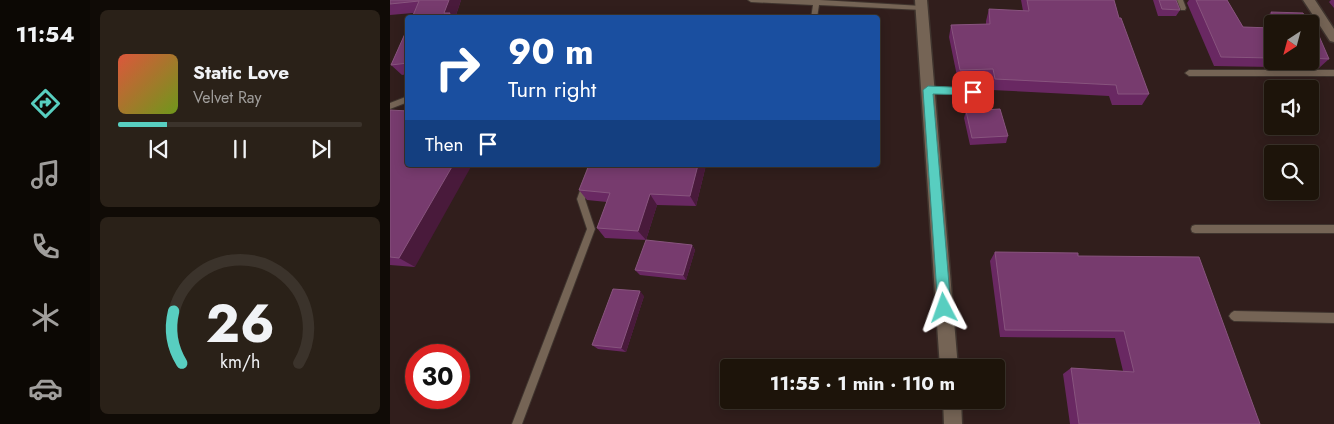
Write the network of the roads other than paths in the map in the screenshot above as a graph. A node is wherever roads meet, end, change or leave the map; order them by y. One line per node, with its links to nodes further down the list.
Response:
1 (751, 0): 4 (lane)
2 (1180, 0): 6 (lane)
3 (1310, 0): 8 (street)
4 (817, 1): 5 (lane); 7 (lane)
5 (921, 4): 11 (street)
6 (1183, 8)
7 (815, 15)
8 (1334, 38)
9 (1189, 73): 10 (lane)
10 (1334, 73)
11 (928, 90): 12 (lane); 20 (street)
12 (988, 92)
13 (405, 100): 14 (lane)
14 (390, 106)
15 (592, 167): 22 (lane)
16 (1195, 229): 17 (lane)
17 (1334, 229)
18 (1234, 316): 19 (lane)
19 (1334, 318)
20 (948, 359)
21 (953, 409): 23 (street)
22 (517, 424)
23 (954, 424)

